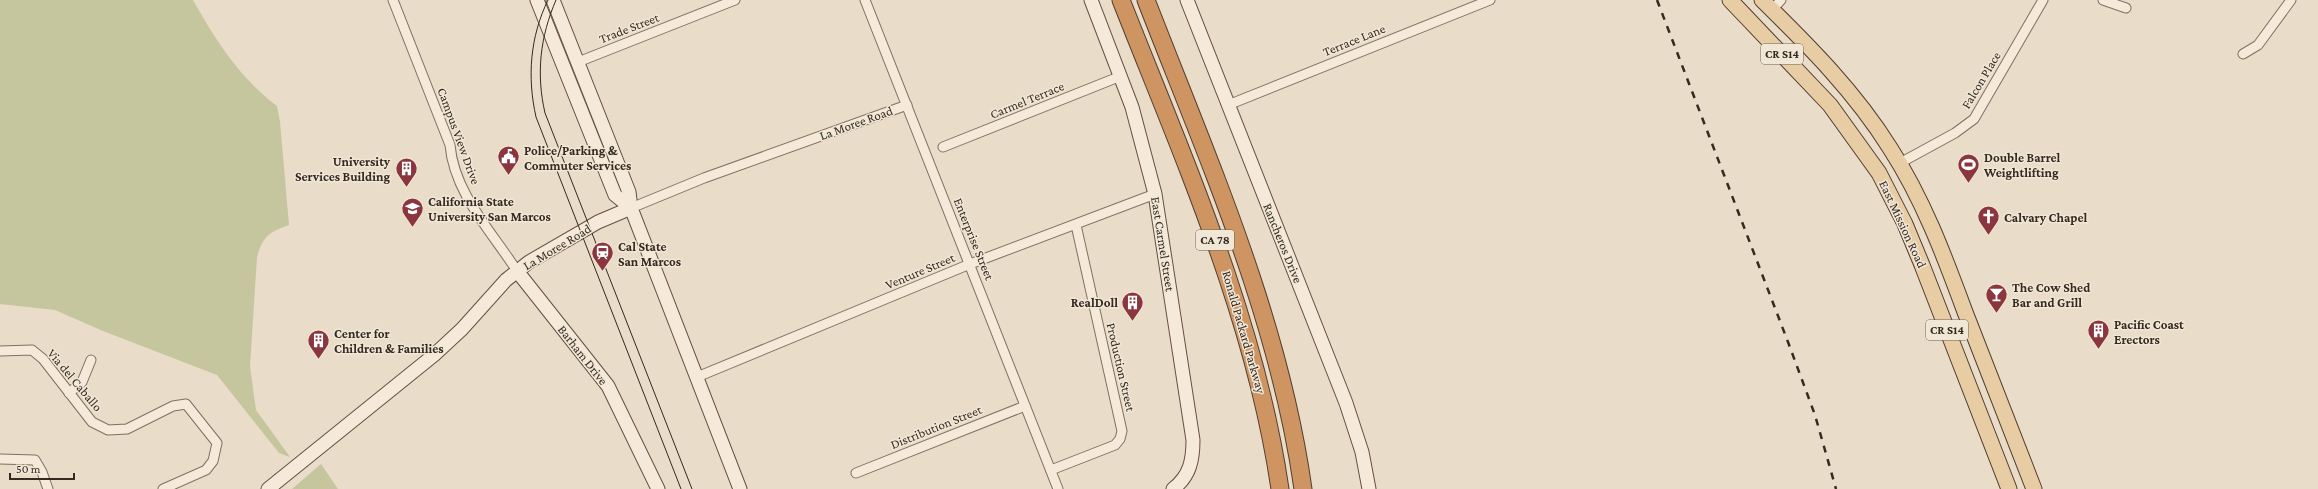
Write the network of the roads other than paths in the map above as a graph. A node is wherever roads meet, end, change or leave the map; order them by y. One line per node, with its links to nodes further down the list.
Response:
1 (393, 0): 33 (street, Campus View Drive)
2 (536, 0): 30 (main road)
3 (553, 0): 19 (main road)
4 (735, 0): 19 (street, Trade Street)
5 (865, 0): 21 (street, Enterprise Street)
6 (1091, 0): 20 (main road, East Carmel Street)
7 (1121, 0): 49 (highway, Ronald Packard Parkway / CA 78)
8 (1146, 0): 50 (highway, Ronald Packard Parkway / CA 78)
9 (1187, 0): 22 (main road, Rancheros Drive)
10 (1490, 0): 22 (street, Terrace Lane)
11 (1730, 0): 25 (main road, East Mission Road / CR S14)
12 (1742, 0): 16 (main road)
13 (2043, 0): 24 (street, Falcon Place)
14 (2103, 0): 17 (street)
15 (2291, 0): 18 (street)
16 (1772, 3): 24 (main road, East Mission Road / CR S14)
17 (2126, 8)
18 (2242, 54)
19 (578, 62): 30 (main road)
20 (1121, 76): 23 (street, Carmel Terrace); 27 (main road, East Carmel Street)
21 (907, 104): 30 (street, La Moree Road); 32 (street, Enterprise Street)
22 (1228, 105): 51 (main road, Rancheros Drive)
23 (943, 147)
24 (1900, 163): 26 (main road, East Mission Road / CR S14)
25 (1879, 173): 26 (main road); 28 (main road, East Mission Road / CR S14)
26 (1913, 187): 29 (main road, East Mission Road / CR S14)
27 (1155, 194): 31 (street, Venture Street); 48 (main road, East Carmel Street)
28 (1892, 197): 29 (main road); 52 (main road, East Mission Road / CR S14)
29 (1922, 205): 53 (main road, East Mission Road / CR S14)
30 (631, 208): 33 (main road, La Moree Road); 36 (main road)
31 (1076, 225): 32 (street, Venture Street); 40 (street, Production Street)
32 (970, 264): 36 (street, Venture Street); 38 (street, Enterprise Street)
33 (517, 271): 44 (main road, La Moree Road); 45 (main road, Barham Drive)
34 (0, 351): 37 (street, Via del Caballo)
35 (91, 360): 37 (street)
36 (697, 377): 46 (main road)
37 (69, 393): 43 (street, Via del Caballo)
38 (1025, 406): 40 (street, Enterprise Street); 41 (street, Distribution Street)
39 (0, 459): 42 (street)
40 (1051, 470): 47 (street, Enterprise Street)
41 (856, 473)
42 (48, 489)
43 (163, 489)
44 (268, 489)
45 (658, 489)
46 (740, 489)
47 (1058, 489)
48 (1173, 489)
49 (1280, 489)
50 (1303, 489)
51 (1370, 489)
52 (2009, 489)
53 (2034, 489)

